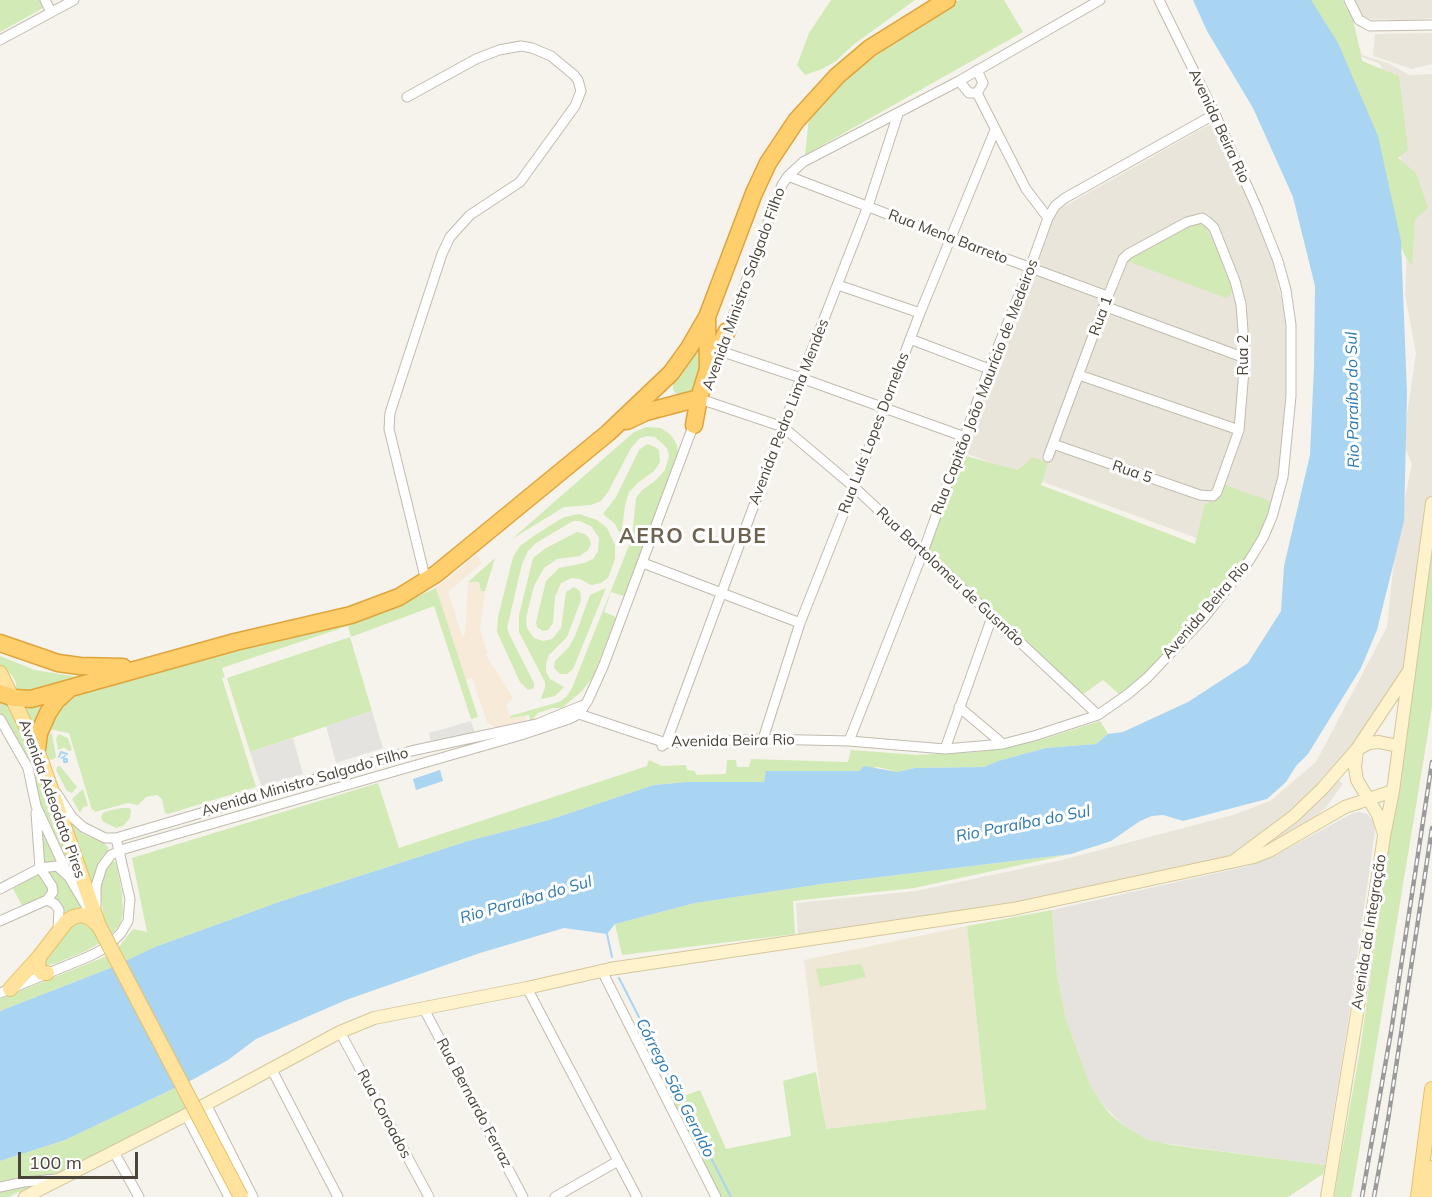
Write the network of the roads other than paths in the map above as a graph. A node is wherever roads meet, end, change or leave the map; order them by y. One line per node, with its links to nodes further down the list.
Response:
1 (45, 0): 7 (street)
2 (74, 0): 7 (street)
3 (947, 0): 27 (highway)
4 (1100, 0): 10 (street, Avenida Ministro Salgado Filho)
5 (1159, 0): 15 (street, Avenida Beira Rio)
6 (1349, 0): 8 (street)
7 (51, 12): 9 (street)
8 (1432, 25)
9 (0, 40)
10 (977, 70): 11 (street, Avenida Ministro Salgado Filho); 12 (street)
11 (959, 81): 12 (street); 14 (street, Avenida Ministro Salgado Filho)
12 (977, 93): 16 (street)
13 (407, 97): 51 (street)
14 (898, 114): 17 (street, Avenida Ministro Salgado Filho); 18 (street, Avenida Pedro Lima Mendes)
15 (1215, 114): 19 (street, Rua Capitão João Maurício de Medeiros); 64 (street, Avenida Beira Rio)
16 (995, 130): 19 (street); 21 (street, Rua Luís Lopes Dornelas)
17 (788, 176): 18 (street, Rua Mena Barreto); 28 (street, Avenida Ministro Salgado Filho)
18 (868, 206): 21 (street, Rua Mena Barreto); 23 (street, Avenida Pedro Lima Mendes)
19 (1048, 218): 22 (street, Rua Capitão João Maurício de Medeiros)
20 (1203, 218): 24 (street, Rua 1); 31 (street, Rua 2)
21 (950, 238): 22 (street, Rua Mena Barreto); 26 (street, Rua Luís Lopes Dornelas)
22 (1030, 268): 24 (street, Rua Mena Barreto); 33 (street, Rua Capitão João Maurício de Medeiros)
23 (838, 285): 26 (street); 36 (street, Avenida Pedro Lima Mendes)
24 (1107, 296): 25 (street, Rua 1)
25 (1104, 306): 31 (street); 35 (street, Rua 1)
26 (920, 313): 29 (street, Rua Luís Lopes Dornelas)
27 (707, 317): 32 (highway); 34 (highway)
28 (727, 331): 30 (street, Avenida Ministro Salgado Filho); 32 (highway)
29 (910, 339): 33 (street); 38 (street, Rua Luís Lopes Dornelas)
30 (720, 351): 36 (street); 37 (street, Avenida Ministro Salgado Filho)
31 (1245, 358): 41 (street, Rua 2)
32 (708, 369): 37 (highway)
33 (989, 369): 43 (street, Rua Capitão João Maurício de Medeiros)
34 (671, 373): 37 (highway); 42 (highway)
35 (1079, 375): 41 (street); 44 (street, Rua 1)
36 (801, 378): 38 (street); 40 (street, Avenida Pedro Lima Mendes)
37 (694, 400): 39 (highway); 40 (street, Rua Bartolomeu de Gusmão); 42 (highway)
38 (884, 408): 43 (street); 46 (street, Rua Luís Lopes Dornelas)
39 (694, 425): 50 (street)
40 (783, 427): 46 (street, Rua Bartolomeu de Gusmão); 52 (street, Avenida Pedro Lima Mendes)
41 (1239, 430): 47 (street, Rua 2)
42 (608, 433): 51 (highway)
43 (965, 437): 49 (street, Rua Capitão João Maurício de Medeiros)
44 (1053, 444): 45 (street, Rua 1); 47 (street, Rua 5)
45 (1048, 457)
46 (854, 487): 49 (street, Rua Bartolomeu de Gusmão); 54 (street, Rua Luís Lopes Dornelas)
47 (1213, 496)
48 (1432, 503): 57 (street, Avenida da Integração)
49 (923, 552): 53 (street, Rua Bartolomeu de Gusmão); 68 (street, Rua Capitão João Maurício de Medeiros)
50 (643, 563): 52 (street); 61 (street)
51 (426, 581): 56 (highway)
52 (721, 593): 54 (street); 70 (street, Avenida Pedro Lima Mendes)
53 (992, 617): 62 (street); 64 (street, Rua Bartolomeu de Gusmão)
54 (800, 622): 67 (street, Rua Luís Lopes Dornelas)
55 (0, 644): 56 (highway)
56 (147, 666): 59 (highway)
57 (1411, 667): 71 (street, Avenida da Integração); 74 (street)
58 (0, 673): 60 (main road, Avenida Adeodato Pires)
59 (72, 687): 60 (highway); 72 (highway)
60 (7, 695): 72 (main road, Avenida Adeodato Pires)
61 (586, 704): 63 (street); 66 (street); 80 (street, Avenida Ministro Salgado Filho)
62 (959, 707): 69 (street); 73 (street)
63 (579, 714): 66 (street, Avenida Beira Rio); 81 (street, Avenida Ministro Salgado Filho)
64 (1098, 715): 69 (street, Avenida Beira Rio)
65 (0, 719): 78 (street)
66 (598, 719): 70 (street, Avenida Beira Rio)
67 (762, 739): 68 (street, Avenida Beira Rio); 70 (street, Avenida Beira Rio)
68 (849, 741): 73 (street, Avenida Beira Rio)
69 (1003, 744): 73 (street, Avenida Beira Rio)
70 (662, 746)
71 (1398, 746): 74 (street); 76 (street, Avenida da Integração)
72 (37, 748): 75 (main road, Avenida Adeodato Pires)
73 (945, 749)
74 (1357, 749): 77 (street); 82 (street)
75 (48, 779): 80 (street); 87 (main road, Avenida Adeodato Pires)
76 (1393, 791): 77 (street); 79 (street, Avenida da Integração)
77 (1369, 799): 79 (street); 82 (street)
78 (36, 806): 83 (street); 84 (street)
79 (1384, 836): 118 (street, Avenida da Integração)
80 (116, 838): 81 (street)
81 (119, 851): 87 (street); 92 (street)
82 (1234, 861): 91 (street)
83 (40, 868): 84 (street); 85 (street); 86 (street)
84 (69, 877): 87 (street)
85 (0, 889)
86 (47, 900): 88 (street); 89 (street)
87 (97, 920): 89 (main road); 110 (main road, Avenida Adeodato Pires, bridge)
88 (0, 921)
89 (57, 933): 90 (main road)
90 (39, 957): 92 (main road); 94 (main road)
91 (606, 970): 93 (street); 117 (street)
92 (47, 974): 94 (street)
93 (526, 988): 95 (street); 102 (street)
94 (5, 991)
95 (424, 1009): 96 (street); 114 (street, Rua Bernardo Ferraz)
96 (340, 1032): 97 (street); 113 (street, Rua Coroados)
97 (271, 1068): 99 (street); 112 (street)
98 (1432, 1089): 119 (main road)
99 (206, 1104): 100 (street); 111 (street)
100 (186, 1115): 101 (street); 109 (street)
101 (114, 1152): 104 (street); 108 (street)
102 (618, 1161): 115 (street); 116 (street)
103 (1432, 1168): 120 (main road)
104 (61, 1179): 105 (street); 106 (street)
105 (0, 1187)
106 (39, 1194): 107 (street)
107 (25, 1197)
108 (139, 1197)
109 (229, 1197)
110 (241, 1197)
111 (253, 1197)
112 (338, 1197)
113 (429, 1197)
114 (523, 1197)
115 (555, 1197)
116 (637, 1197)
117 (716, 1197)
118 (1327, 1197)
119 (1418, 1197)
120 (1428, 1197)

